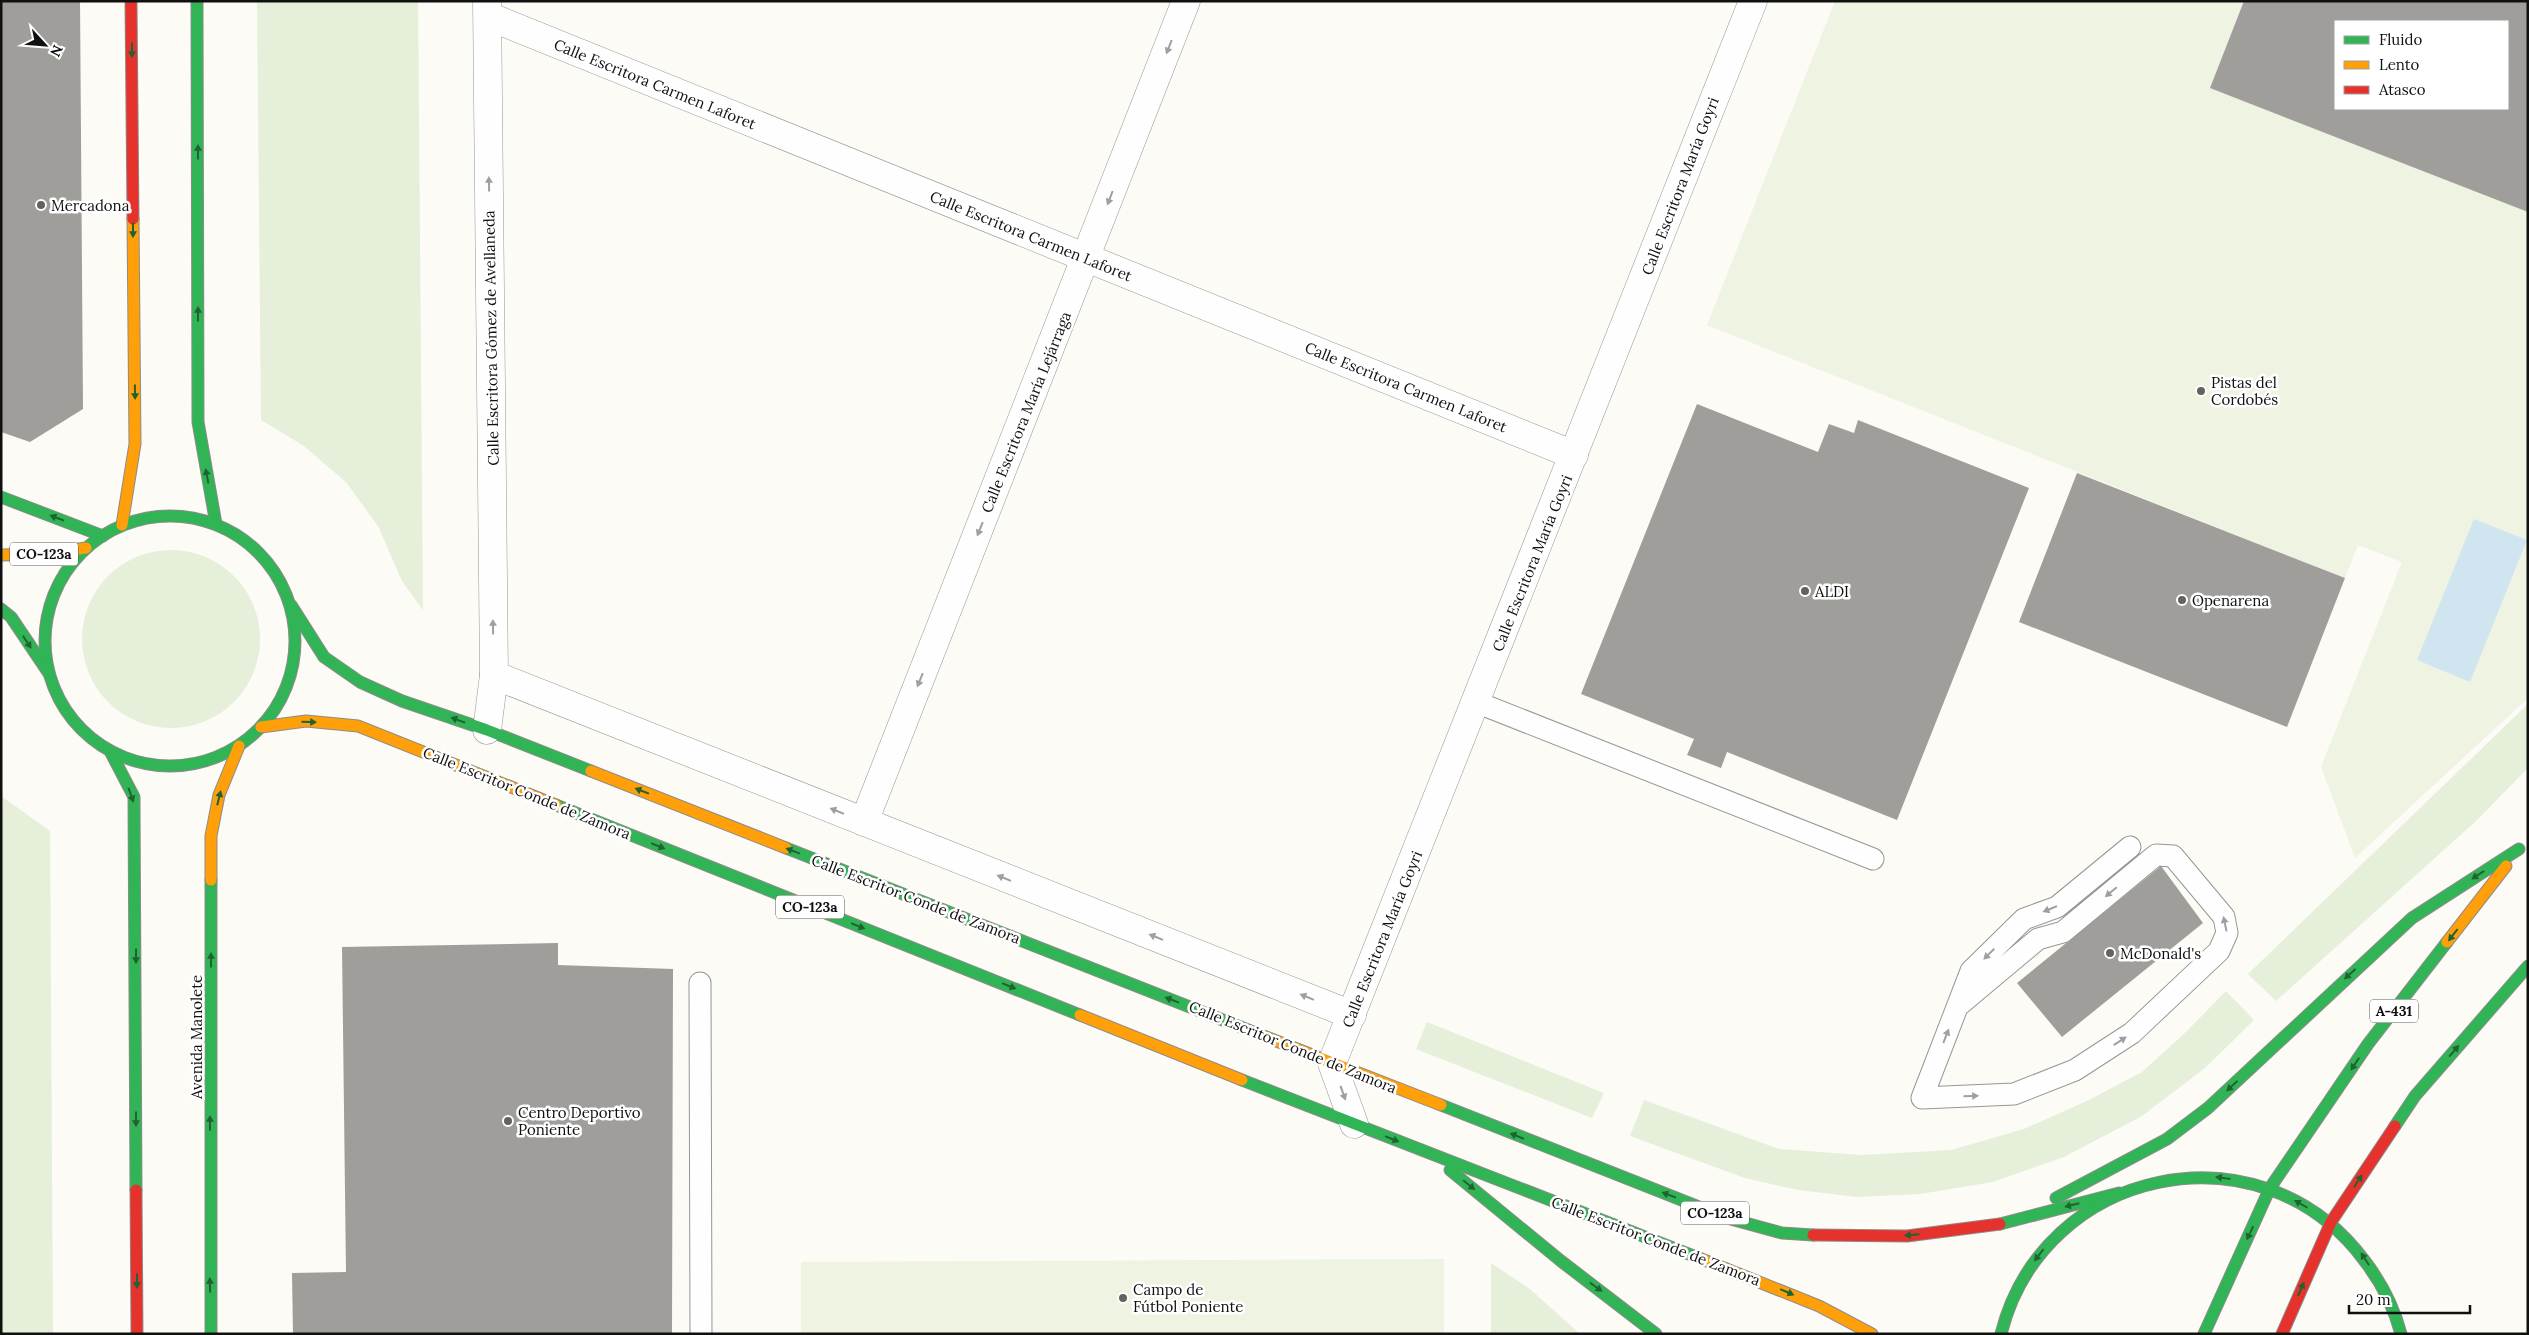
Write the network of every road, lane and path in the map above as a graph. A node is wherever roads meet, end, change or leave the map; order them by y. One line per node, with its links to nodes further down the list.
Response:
1 (131, 1): 10 (main road, one-way to 10)
2 (197, 1): 9 (main road, one-way to 2)
3 (1186, 1): 6 (street, Calle Escritora María Lejárraga, one-way to 6)
4 (1752, 1): 7 (street, Calle Escritora María Goyri)
5 (488, 9): 6 (street, Calle Escritora Carmen Laforet); 17 (street, Calle Escritora Gómez de Avellaneda, one-way to 5)
6 (1087, 259): 7 (street, Calle Escritora Carmen Laforet); 23 (street, Calle Escritora María Lejárraga, one-way to 23)
7 (1574, 455): 18 (street, Calle Escritora María Goyri)
8 (1, 498): 11 (main road, one-way to 8)
9 (216, 524): 10 (main road); 14 (main road)
10 (122, 525): 11 (main road)
11 (103, 536): 12 (main road)
12 (86, 548): 13 (main road, CO-123a); 16 (main road)
13 (1, 555)
14 (291, 606): 19 (main road); 20 (main road, Calle Escritor Conde de Zamora / CO-123a, one-way to 14)
15 (1, 609): 16 (main road, one-way to 16)
16 (50, 676): 22 (main road)
17 (494, 676): 20 (street); 23 (street, one-way to 17)
18 (1476, 702): 26 (lane); 30 (street, Calle Escritora María Goyri)
19 (261, 727): 21 (main road); 32 (main road, Calle Escritor Conde de Zamora / CO-123a, one-way to 32)
20 (487, 730): 31 (main road, Calle Escritor Conde de Zamora / CO-123a, one-way to 20)
21 (239, 746): 22 (main road); 40 (main road, Avenida Manolete, one-way to 21)
22 (110, 751): 39 (main road, one-way to 39)
23 (864, 822): 30 (street, one-way to 23)
24 (2525, 843): 34 (main road, A-431, one-way to 34); 37 (main road, one-way to 37)
25 (2130, 847): 29 (lane, one-way to 29)
26 (1873, 859)
27 (2528, 966): 36 (main road, one-way to 27)
28 (700, 982): 41 (lane)
29 (1958, 1006): 29 (lane)
30 (1352, 1015): 31 (street, Calle Escritora María Goyri)
31 (1332, 1063): 32 (street, one-way to 32); 37 (main road, Calle Escritor Conde de Zamora / CO-123a, one-way to 31)
32 (1354, 1124): 33 (main road, Calle Escritor Conde de Zamora / CO-123a, one-way to 33)
33 (1431, 1155): 42 (main road, one-way to 42); 43 (main road, Calle Escritor Conde de Zamora / CO-123a, one-way to 43)
34 (2270, 1188): 35 (main road, one-way to 35); 36 (main road, one-way to 34); 45 (main road, A-431, one-way to 45)
35 (2119, 1193): 37 (main road, Calle Escritor Conde de Zamora / CO-123a, one-way to 37); 44 (main road, one-way to 44)
36 (2331, 1222): 38 (main road, one-way to 36); 46 (main road, one-way to 36)
37 (1999, 1224)
38 (2389, 1299): 47 (main road); 48 (street)
39 (138, 1334)
40 (211, 1334)
41 (701, 1334)
42 (1656, 1334)
43 (1872, 1334)
44 (2001, 1334)
45 (2204, 1334)
46 (2282, 1334)
47 (2401, 1334)
48 (2414, 1334)

